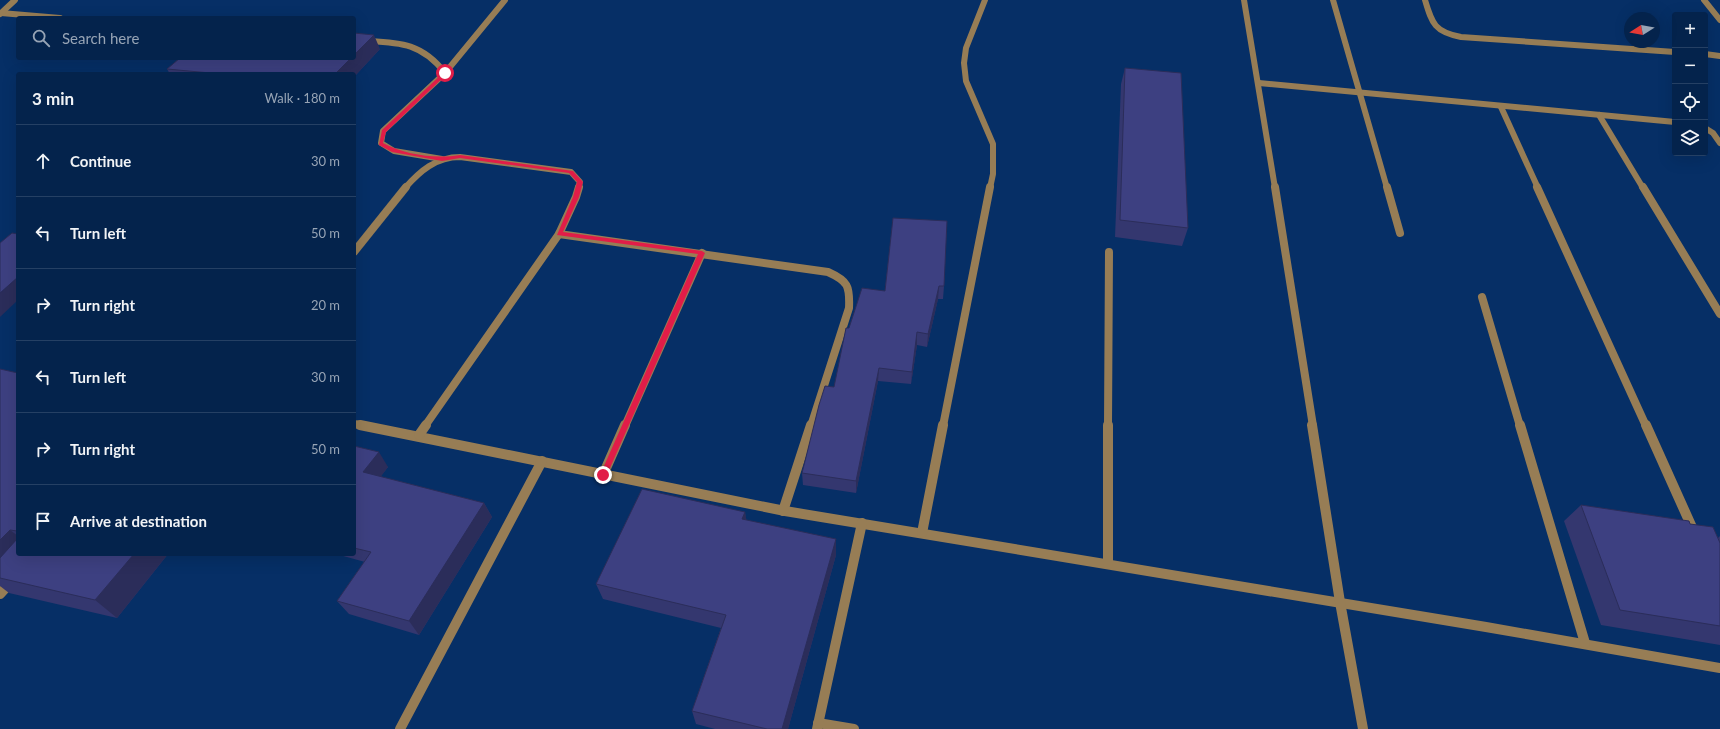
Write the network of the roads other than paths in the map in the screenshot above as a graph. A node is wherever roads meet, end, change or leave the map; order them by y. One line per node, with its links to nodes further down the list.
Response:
1 (15, 0): 8 (street)
2 (505, 0): 15 (street)
3 (986, 0): 37 (street)
4 (1244, 0): 16 (street)
5 (1333, 0): 17 (street)
6 (1425, 0): 12 (street)
7 (1704, 0): 10 (street)
8 (0, 13): 9 (street)
9 (36, 16)
10 (1720, 20)
11 (356, 40): 15 (street)
12 (1672, 52)
13 (1708, 54): 14 (street)
14 (1720, 56)
15 (445, 73): 23 (street)
16 (1259, 83): 17 (street); 42 (street)
17 (1361, 94): 18 (street); 24 (street)
18 (1501, 106): 19 (street); 38 (street)
19 (1599, 115): 20 (street); 30 (street)
20 (1672, 122)
21 (1708, 130): 22 (street)
22 (1720, 143)
23 (442, 159): 25 (street); 26 (street)
24 (1400, 233)
25 (559, 234): 28 (street); 32 (street)
26 (356, 249)
27 (1110, 252): 39 (street)
28 (702, 253): 34 (street); 35 (street)
29 (1482, 297): 43 (street)
30 (1720, 314)
31 (356, 424): 32 (street)
32 (419, 435): 33 (street)
33 (542, 461): 34 (street); 46 (street)
34 (603, 475): 35 (street)
35 (783, 511): 36 (street)
36 (862, 523): 37 (street); 45 (street)
37 (922, 533): 39 (street)
38 (1700, 545)
39 (1108, 564): 42 (street)
40 (15, 577): 41 (street)
41 (0, 594)
42 (1340, 602): 43 (street); 48 (street)
43 (1585, 643): 44 (street)
44 (1720, 668)
45 (818, 726): 47 (street)
46 (400, 729)
47 (854, 729)
48 (1363, 729)

